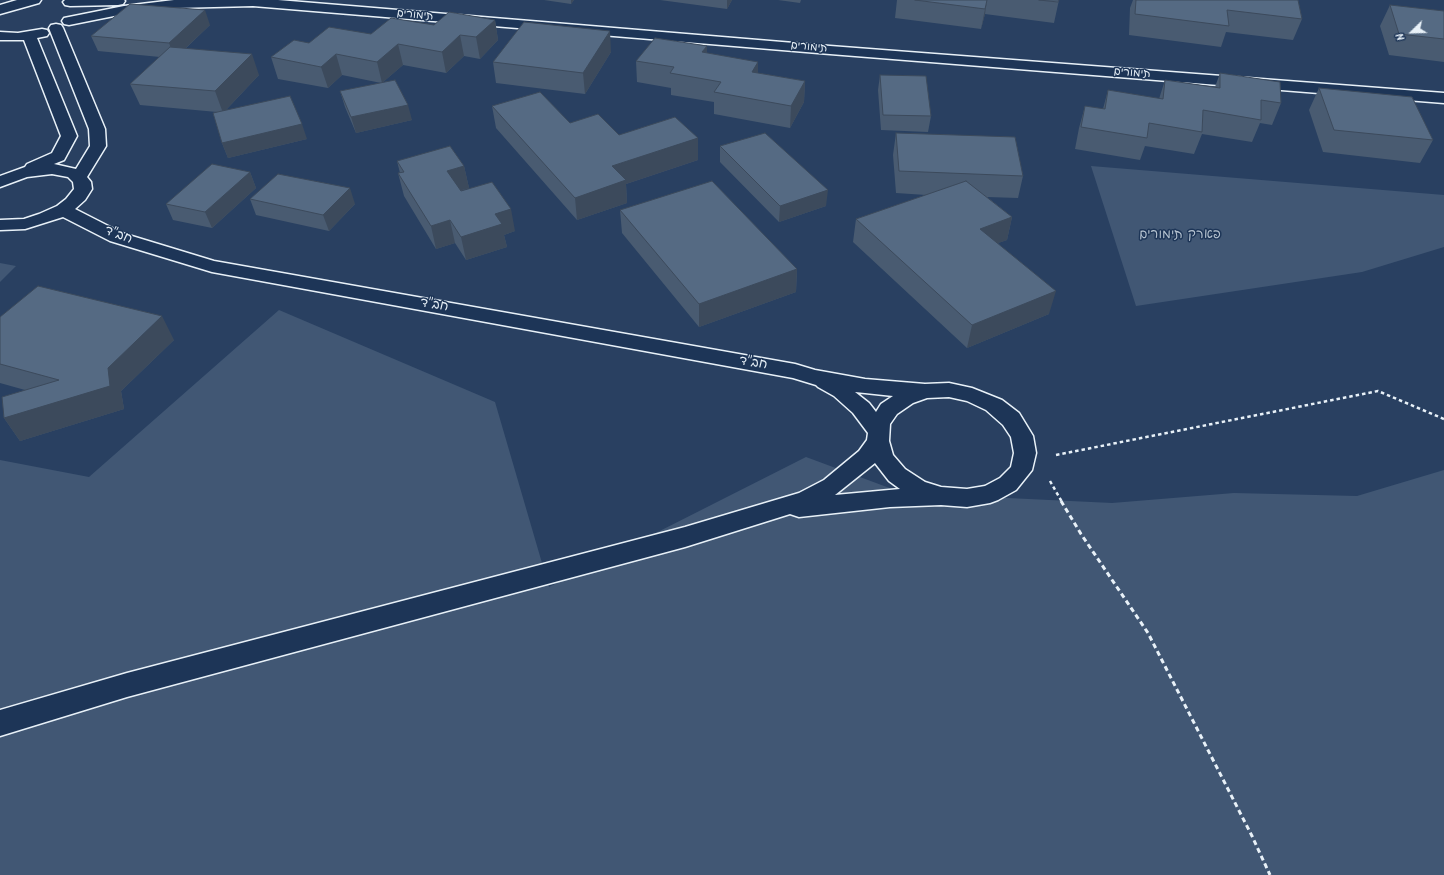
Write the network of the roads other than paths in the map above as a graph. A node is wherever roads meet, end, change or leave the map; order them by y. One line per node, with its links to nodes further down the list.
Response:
1 (29, 0): 4 (street)
2 (66, 1): 3 (street, תימורים); 5 (street)
3 (175, 4): 5 (street, תימורים); 8 (street, תימורים)
4 (0, 10)
5 (63, 24): 7 (street, תימורים); 10 (street)
6 (0, 36): 7 (street, תימורים)
7 (29, 36): 9 (street)
8 (1444, 98)
9 (24, 172): 10 (street); 11 (street)
10 (79, 177): 12 (street)
11 (0, 182)
12 (63, 210): 13 (street); 14 (street, חב"ד)
13 (0, 225)
14 (813, 376): 15 (street, חב"ד); 16 (street, חב"ד)
15 (925, 391): 16 (street); 17 (street)
16 (878, 436): 17 (street); 18 (street)
17 (941, 496): 18 (street)
18 (771, 511): 19 (street)
19 (0, 723)

